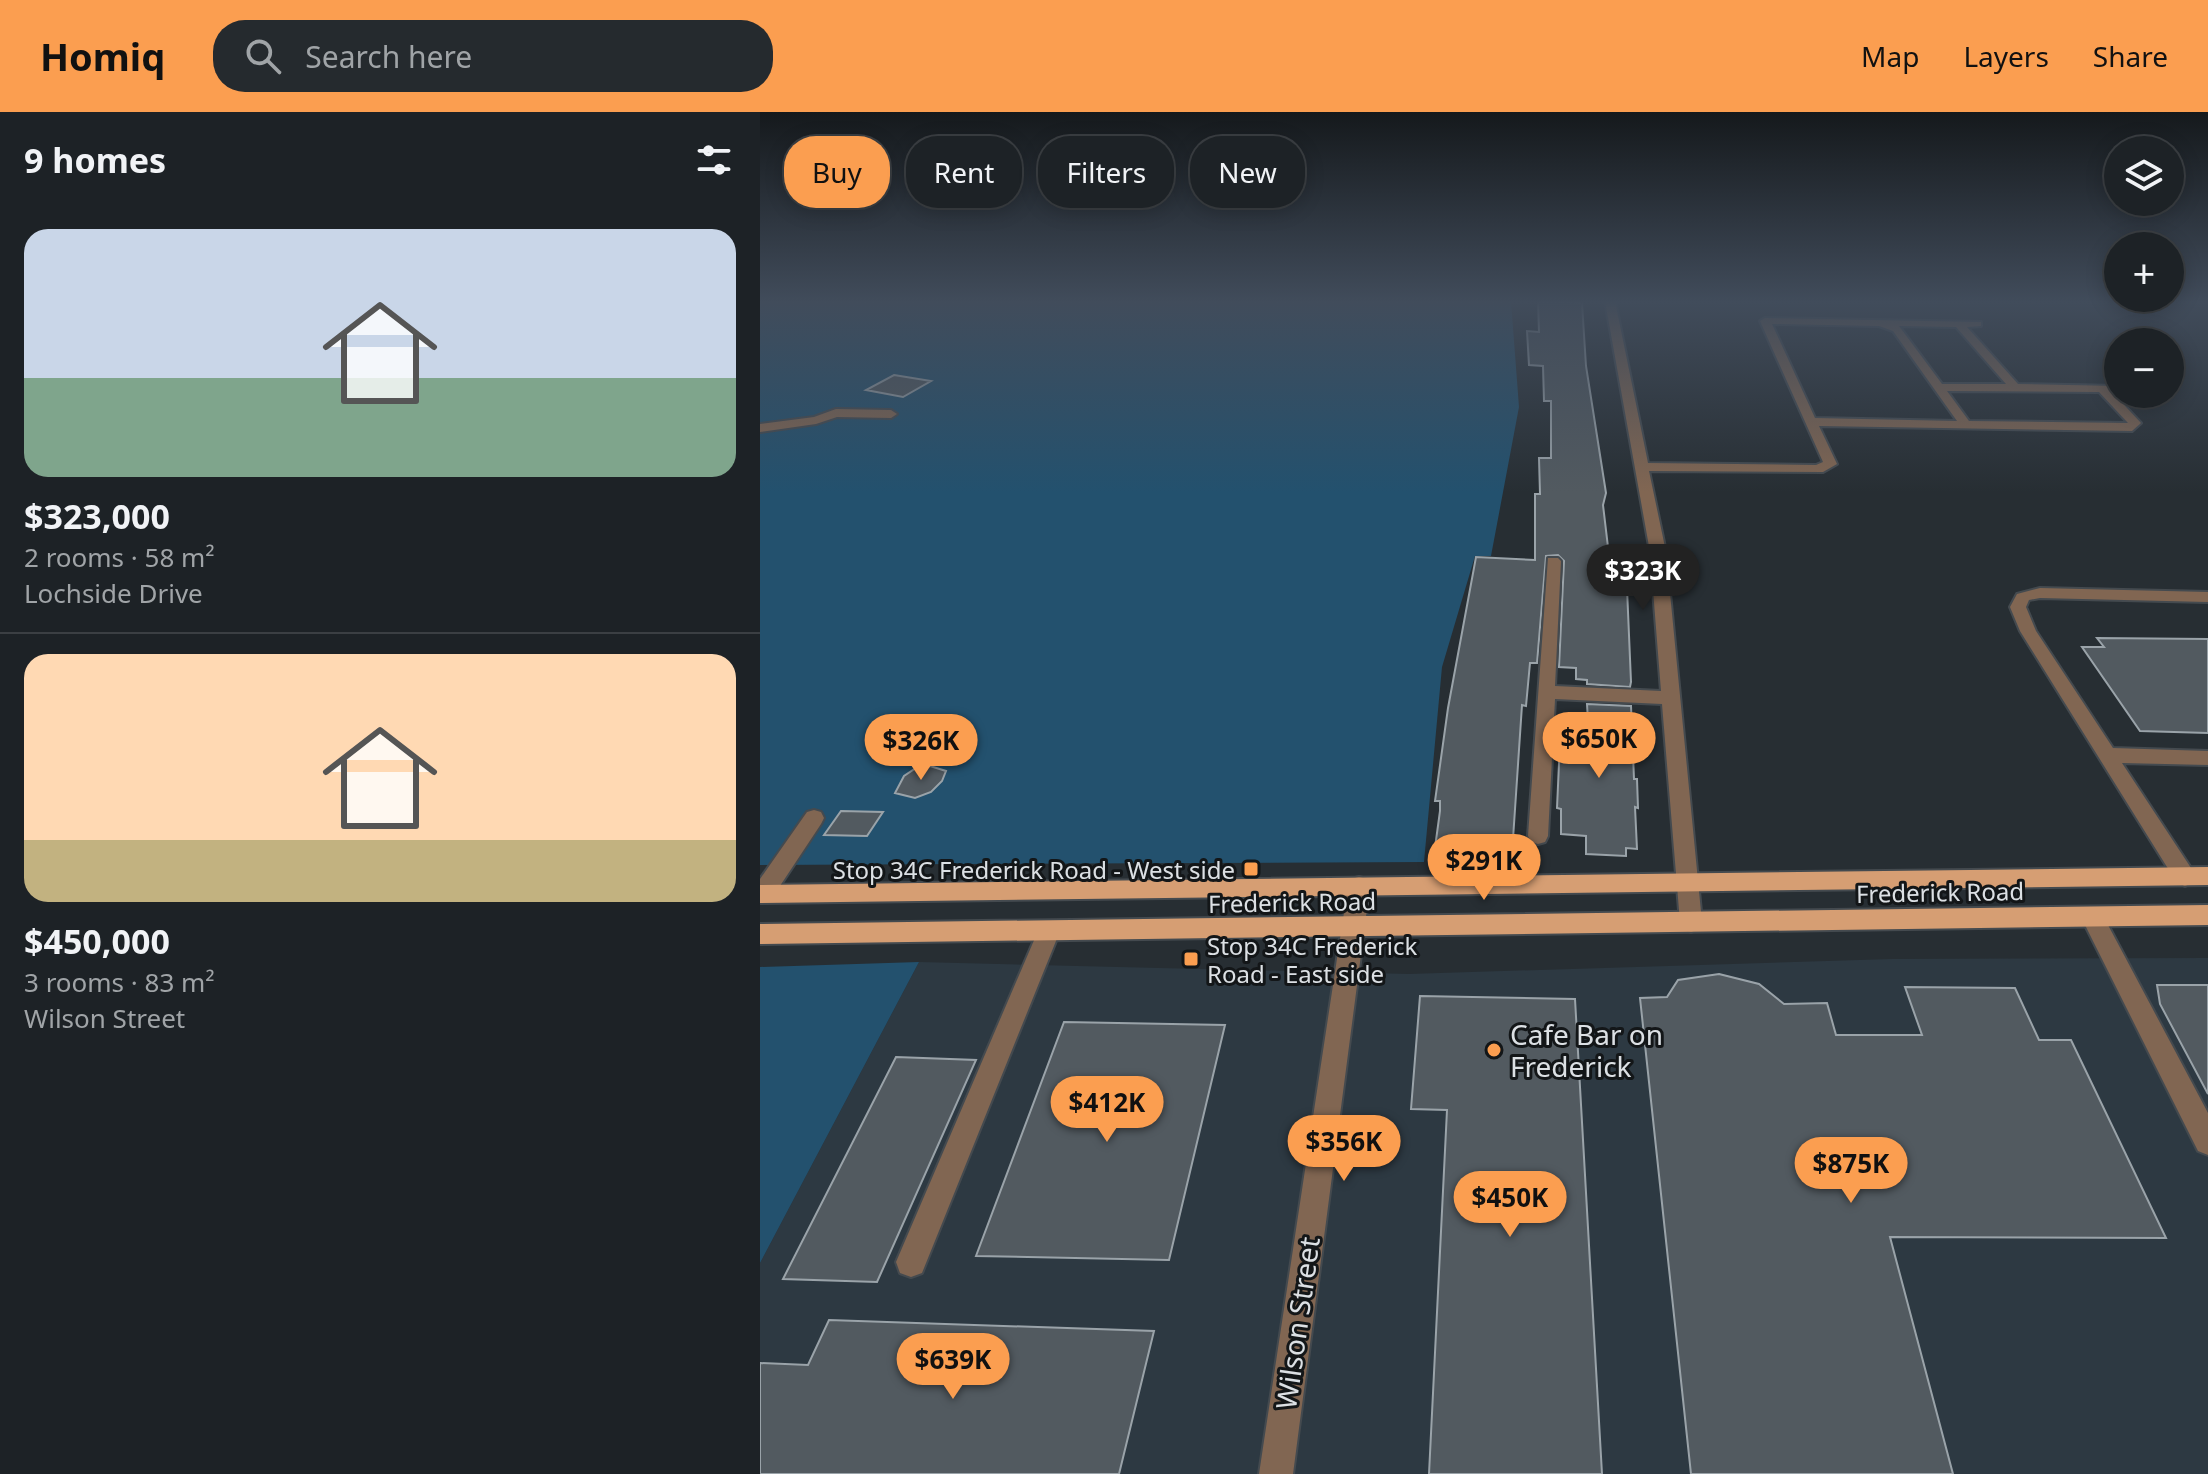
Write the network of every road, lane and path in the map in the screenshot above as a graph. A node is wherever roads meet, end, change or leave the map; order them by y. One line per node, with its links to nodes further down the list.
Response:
1 (1623, 365): 12 (street)
2 (1785, 365): 9 (street)
3 (1923, 365): 5 (street)
4 (1994, 365): 6 (street)
5 (1939, 387): 6 (street); 10 (street)
6 (2015, 388): 7 (street)
7 (2102, 389): 10 (street)
8 (891, 414): 11 (street)
9 (1812, 422): 10 (street); 12 (street)
10 (1966, 425)
11 (760, 428)
12 (1643, 467): 16 (street)
13 (1553, 561): 15 (street)
14 (2208, 597): 17 (street)
15 (1546, 692): 16 (street); 20 (street)
16 (1671, 698): 23 (street)
17 (2106, 755): 18 (street); 22 (street)
18 (2208, 758)
19 (814, 818): 25 (street)
20 (1538, 836)
21 (2208, 876): 22 (main road, Frederick Road)
22 (2185, 877): 23 (main road, Frederick Road)
23 (1688, 881): 24 (main road, Frederick Road); 28 (street)
24 (1359, 886): 25 (main road, Frederick Road); 29 (street, Wilson Street)
25 (761, 894)
26 (2208, 915): 27 (main road, Frederick Road)
27 (2092, 917): 28 (main road, Frederick Road); 32 (street)
28 (1691, 922): 29 (main road, Frederick Road)
29 (1354, 927): 30 (main road, Frederick Road); 34 (street, Wilson Street)
30 (1049, 931): 31 (main road, Frederick Road); 33 (street)
31 (760, 934)
32 (2208, 1141)
33 (911, 1262)
34 (1276, 1474)

